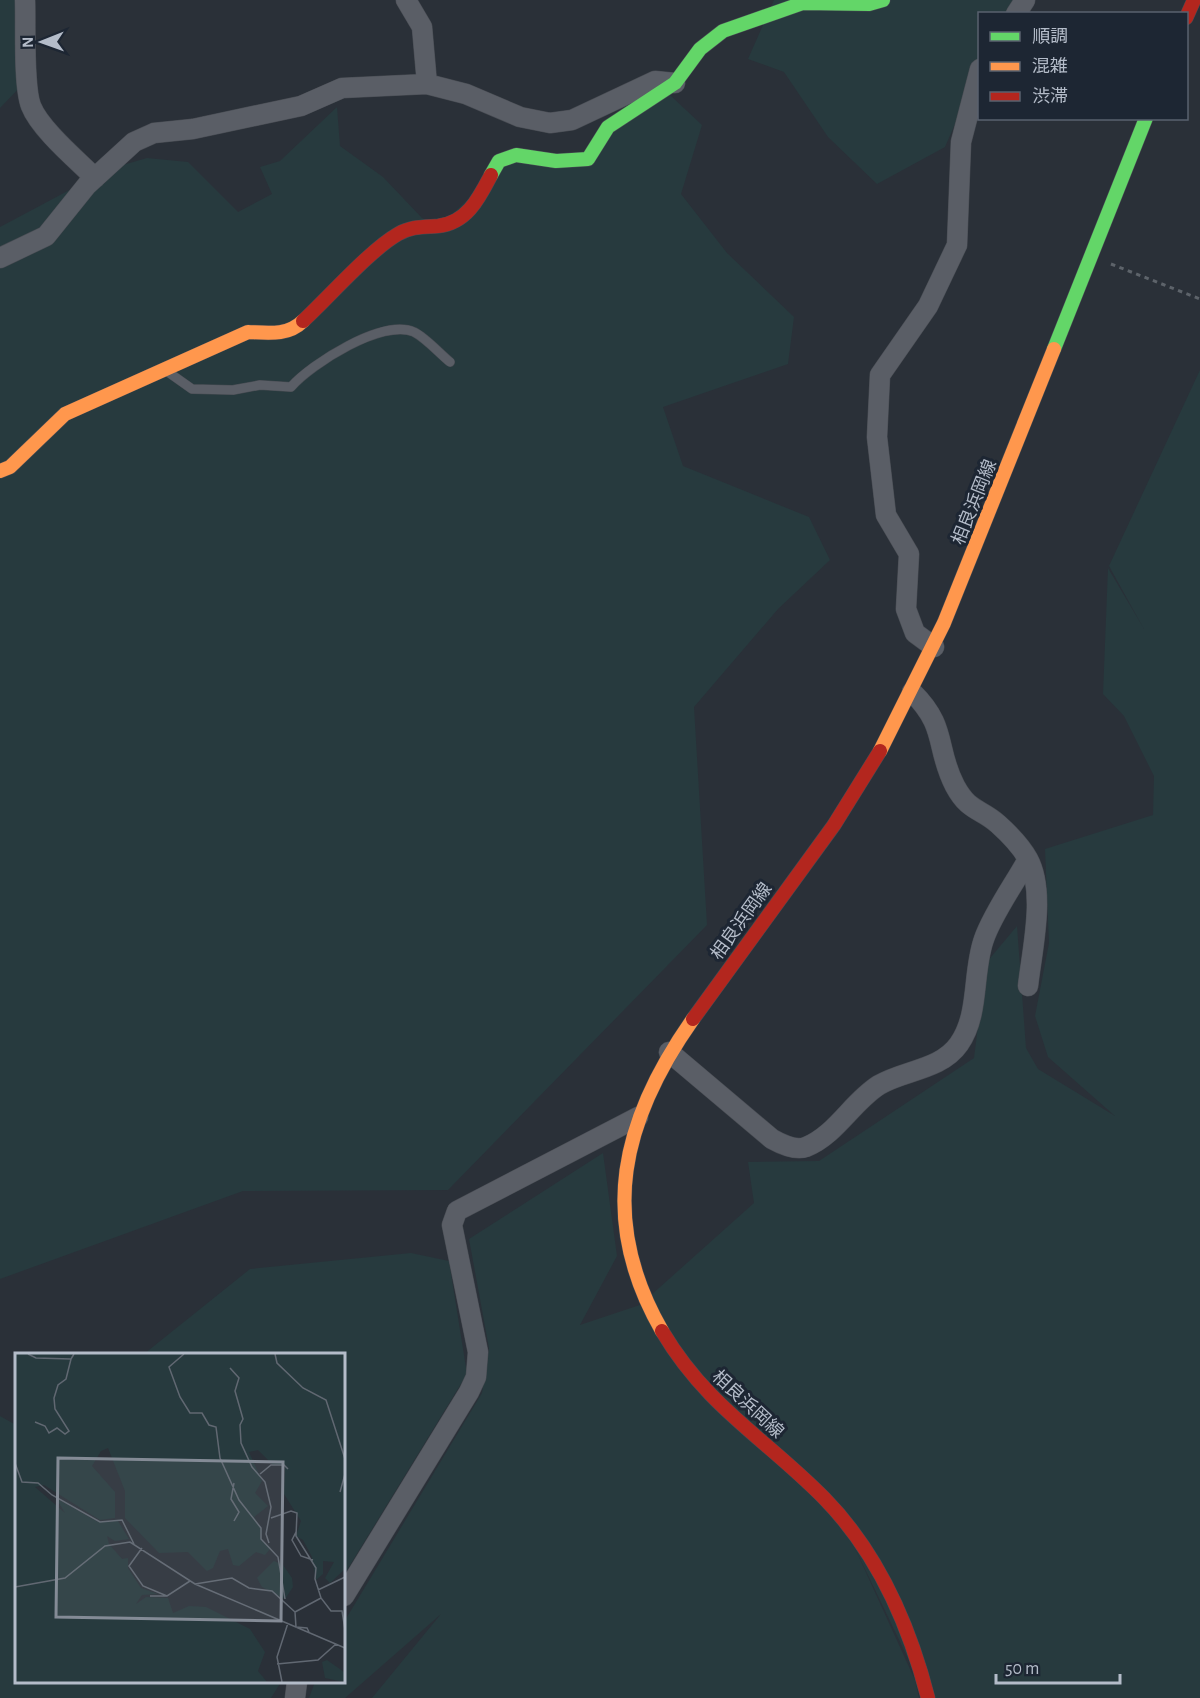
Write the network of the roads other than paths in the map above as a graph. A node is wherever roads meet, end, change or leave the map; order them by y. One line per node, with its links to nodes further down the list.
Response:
1 (25, 0): 8 (street)
2 (406, 0): 6 (street)
3 (883, 0): 5 (main road)
4 (978, 77): 13 (street)
5 (675, 83): 6 (street); 11 (main road)
6 (427, 84): 8 (street)
7 (1145, 120): 13 (main road, 相良浜岡線)
8 (95, 178): 9 (street)
9 (0, 258)
10 (450, 362): 11 (lane)
11 (165, 369): 12 (main road)
12 (0, 471)
13 (934, 647): 14 (main road, 相良浜岡線)
14 (912, 692): 15 (street); 17 (main road, 相良浜岡線)
15 (1028, 859): 16 (street); 17 (street)
16 (1028, 986)
17 (669, 1052): 18 (main road, 相良浜岡線)
18 (639, 1117): 19 (street); 22 (main road, 相良浜岡線)
19 (345, 1594)
20 (297, 1683): 21 (street)
21 (295, 1698)
22 (928, 1698)

